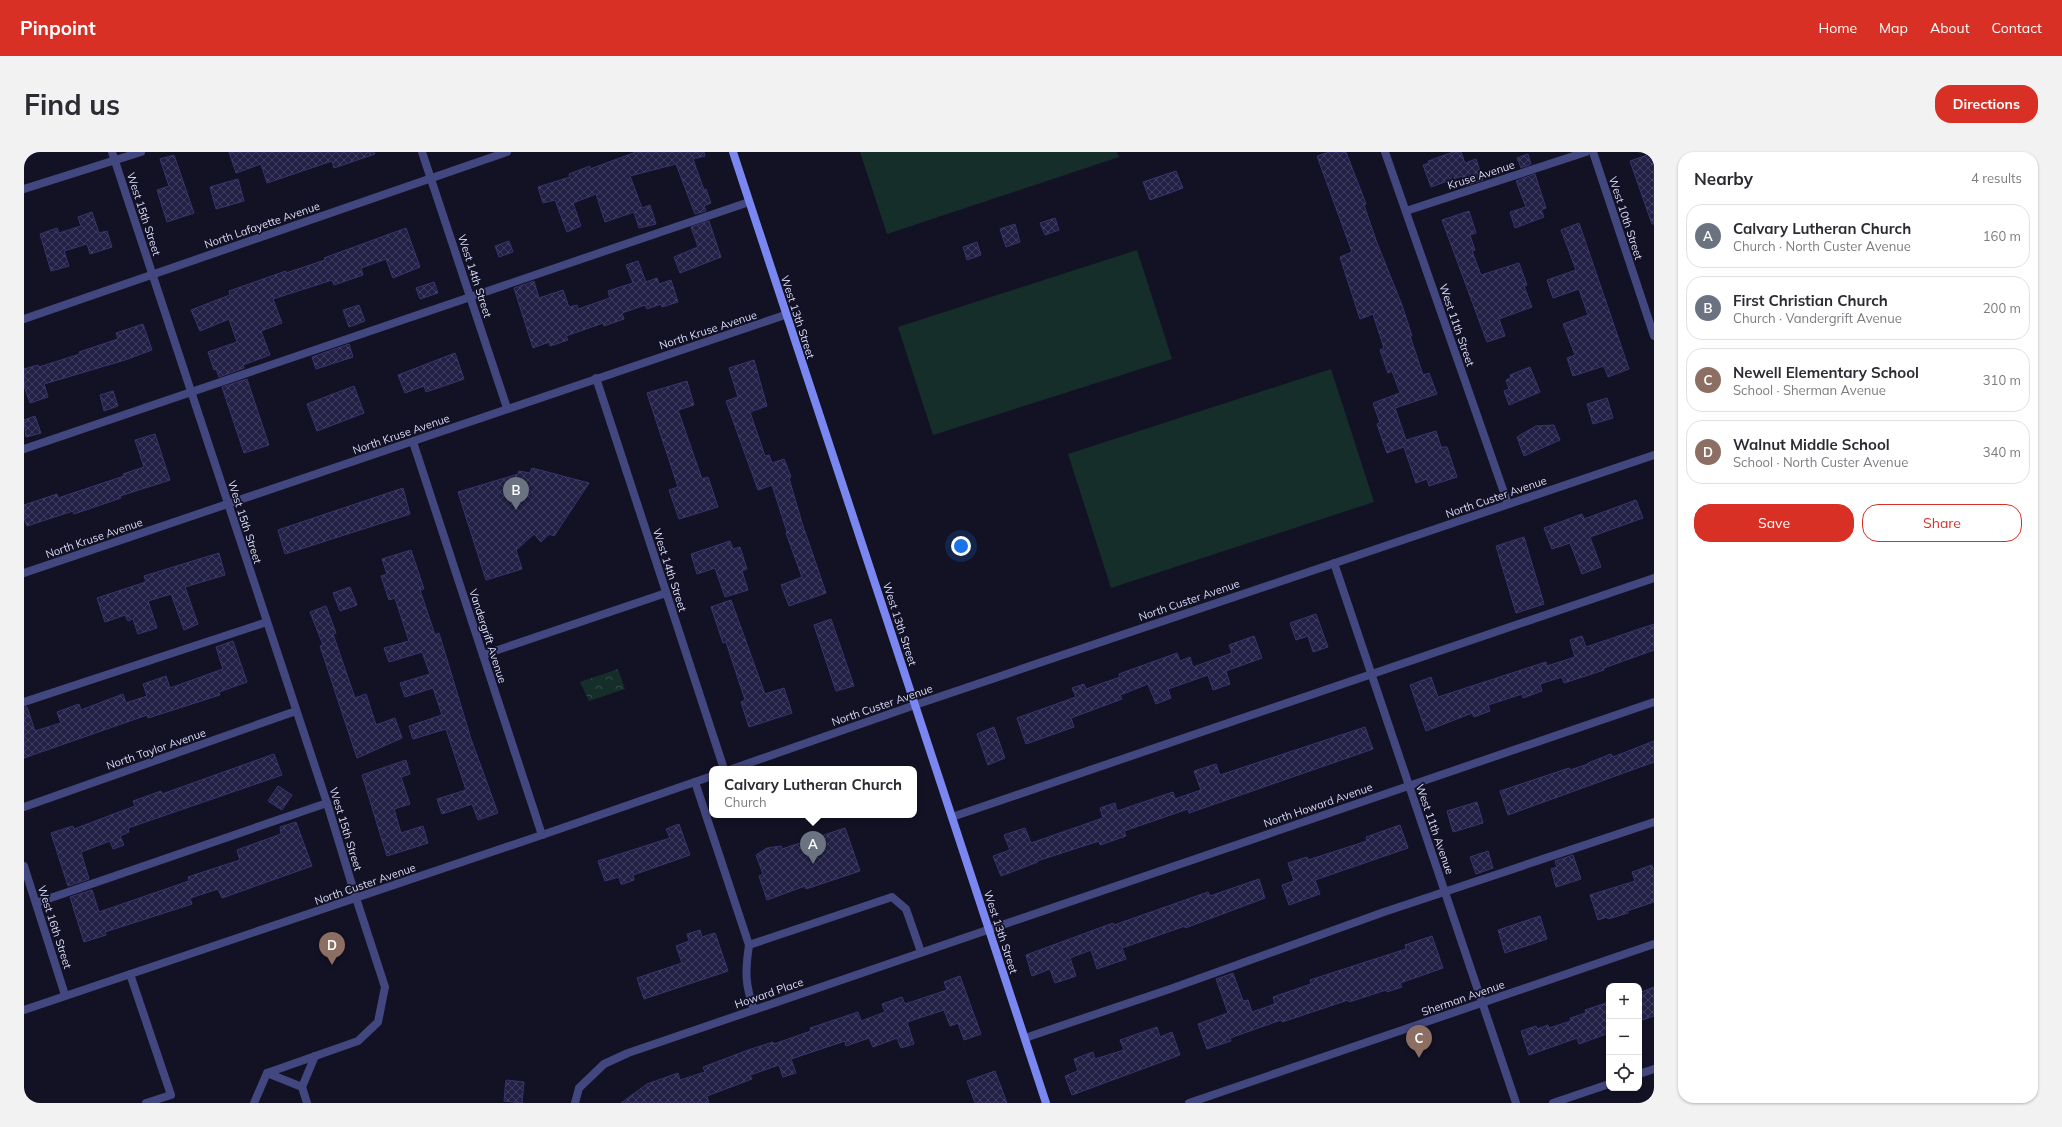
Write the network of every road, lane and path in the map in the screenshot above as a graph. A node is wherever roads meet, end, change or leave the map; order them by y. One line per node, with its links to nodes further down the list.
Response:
1 (112, 152): 9 (street, West 15th Street)
2 (141, 152): 9 (street)
3 (422, 152): 10 (street, West 14th Street)
4 (507, 152): 10 (street, North Lafayette Avenue)
5 (733, 152): 12 (main road, West 13th Street)
6 (1385, 152): 13 (street, West 11th Street)
7 (1586, 152): 13 (street, Kruse Avenue)
8 (1593, 152): 18 (street, West 10th Street)
9 (115, 161): 11 (street); 14 (street, West 15th Street)
10 (431, 179): 14 (street, North Lafayette Avenue); 15 (street, West 14th Street)
11 (24, 189)
12 (749, 202): 15 (street); 16 (main road, West 13th Street)
13 (1406, 211): 25 (street, West 11th Street)
14 (153, 275): 17 (street, North Lafayette Avenue); 20 (street, West 15th Street)
15 (470, 298): 20 (street); 21 (street, West 14th Street)
16 (786, 316): 19 (street, North Kruse Avenue); 36 (main road, West 13th Street)
17 (24, 319)
18 (1654, 336)
19 (596, 378): 21 (street, North Kruse Avenue); 30 (street, West 14th Street)
20 (191, 392): 23 (street); 26 (street, West 15th Street)
21 (507, 408): 22 (street, North Kruse Avenue)
22 (413, 442): 26 (street, North Kruse Avenue); 32 (street, Vandergrift Avenue)
23 (24, 449)
24 (1654, 455): 25 (street, North Custer Avenue)
25 (1508, 504): 27 (street, North Custer Avenue)
26 (228, 505): 28 (street, North Kruse Avenue); 31 (street, West 15th Street)
27 (1334, 563): 33 (street, West 11th Avenue); 36 (street, North Custer Avenue)
28 (24, 573)
29 (1654, 578): 33 (street)
30 (666, 593): 32 (street); 38 (street, West 14th Street)
31 (267, 622): 34 (street); 37 (street, West 15th Street)
32 (483, 655): 47 (street, Vandergrift Avenue)
33 (1371, 674): 42 (street, West 11th Avenue); 45 (street)
34 (24, 702)
35 (1654, 702): 42 (street, North Howard Avenue)
36 (915, 705): 39 (street, North Custer Avenue); 45 (main road, West 13th Street)
37 (296, 711): 43 (street, West 15th Street); 44 (street, North Taylor Avenue)
38 (723, 766)
39 (741, 766)
40 (709, 777): 41 (street, North Custer Avenue)
41 (694, 782): 47 (street, North Custer Avenue); 54 (street)
42 (1409, 785): 49 (street, West 11th Avenue); 52 (street, North Howard Avenue)
43 (327, 803): 50 (street, West 15th Street); 51 (street)
44 (24, 807)
45 (952, 817): 52 (main road, West 13th Street)
46 (1654, 822): 49 (street)
47 (542, 835): 50 (street, North Custer Avenue)
48 (24, 866): 51 (street, West 16th Street)
49 (1445, 892): 58 (street, West 11th Avenue); 61 (street)
50 (356, 898): 56 (street, North Custer Avenue); 62 (street, West 15th Street)
51 (36, 903): 57 (street, West 16th Street)
52 (989, 929): 55 (street, Howard Place); 61 (main road, West 13th Street)
53 (1654, 944): 58 (street, Sherman Avenue)
54 (749, 945): 55 (street); 60 (street)
55 (921, 952): 60 (street, Howard Place)
56 (130, 974): 57 (street, North Custer Avenue); 68 (street)
57 (65, 995): 59 (street, North Custer Avenue)
58 (1482, 1003): 73 (street, Sherman Avenue); 74 (street, West 11th Avenue)
59 (24, 1010)
60 (754, 1010): 71 (street, Howard Place)
61 (1025, 1038): 72 (main road, West 13th Street)
62 (315, 1056): 64 (street, West 15th Street); 67 (street)
63 (1654, 1069): 65 (street)
64 (267, 1073): 67 (street); 69 (street)
65 (1642, 1073)
66 (1606, 1085): 75 (street)
67 (302, 1087): 70 (street)
68 (146, 1103)
69 (254, 1103)
70 (307, 1103)
71 (575, 1103)
72 (1046, 1103)
73 (1189, 1103)
74 (1516, 1103)
75 (1553, 1103)

